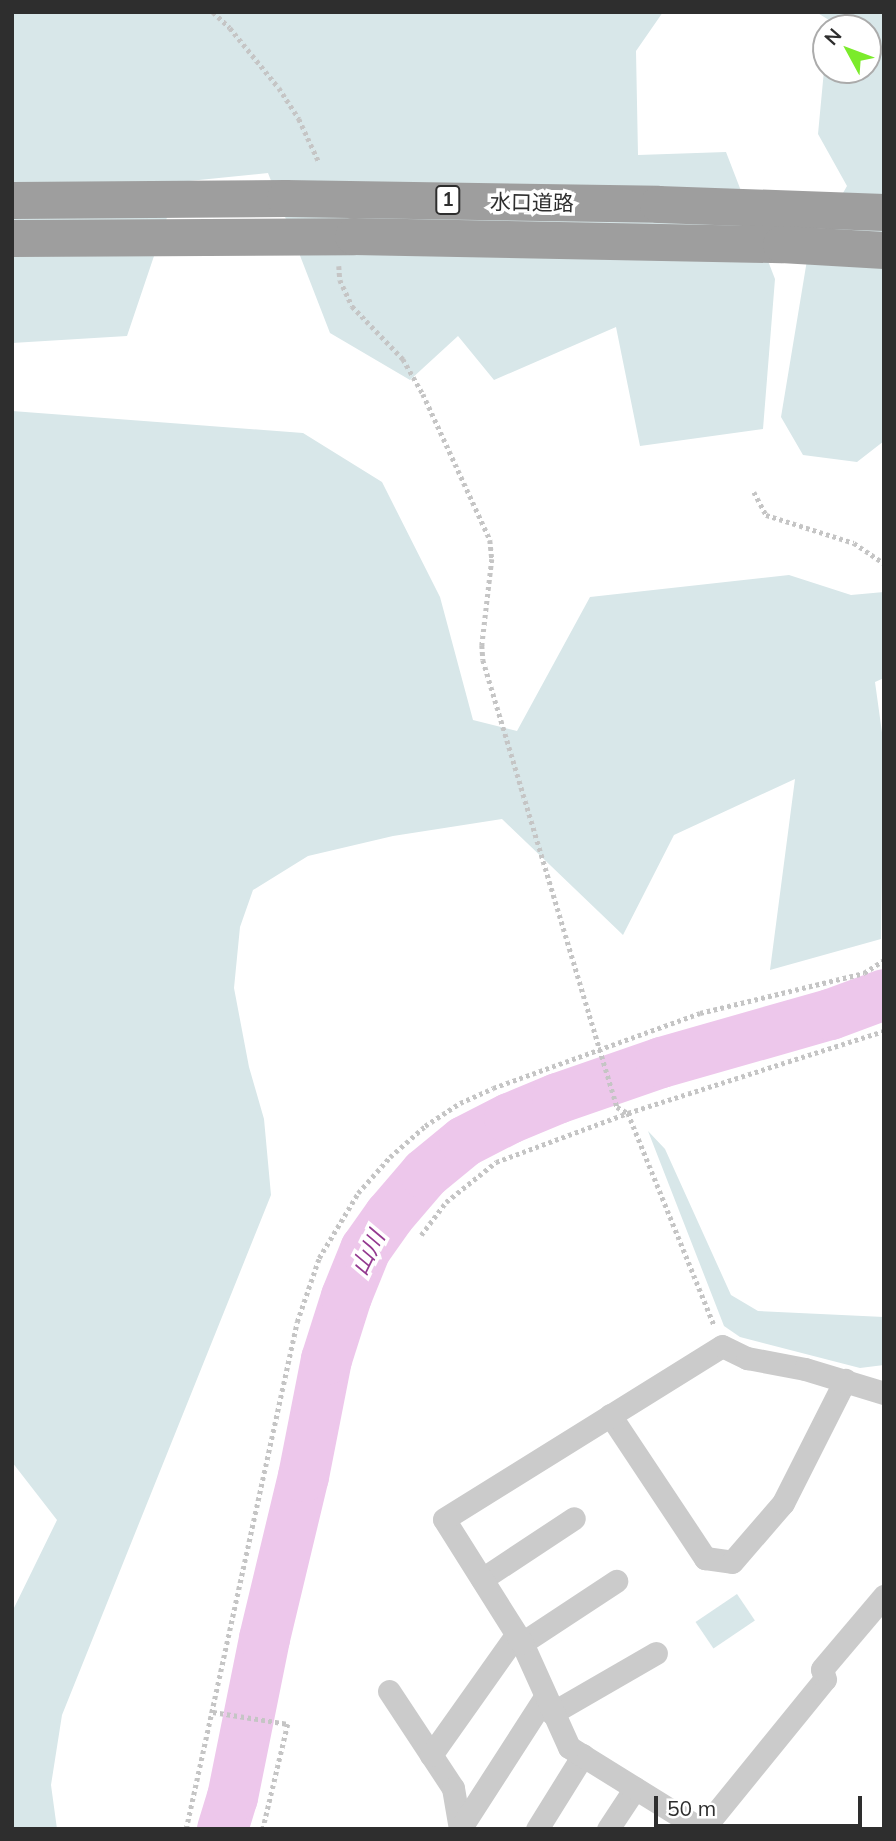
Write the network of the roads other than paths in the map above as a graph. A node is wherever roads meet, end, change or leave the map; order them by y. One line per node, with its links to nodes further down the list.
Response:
1 (12, 200): 2 (highway, 水口道路 / 1)
2 (884, 212)
3 (12, 238): 4 (highway, 水口道路 / 1)
4 (884, 250)
5 (845, 1380): 6 (street); 7 (street); 7 (street)
6 (884, 1393)
7 (610, 1415): 9 (street)
8 (574, 1518): 9 (street)
9 (482, 1579): 12 (street)
10 (616, 1581): 12 (street)
11 (884, 1596): 22 (street)
12 (519, 1639): 15 (street); 16 (street)
13 (656, 1653): 15 (street)
14 (388, 1691): 16 (street)
15 (549, 1705): 17 (street); 19 (street)
16 (430, 1755): 19 (street)
17 (583, 1755): 18 (street); 20 (street)
18 (635, 1787): 21 (street); 22 (street)
19 (460, 1829)
20 (537, 1829)
21 (608, 1829)
22 (702, 1829)

